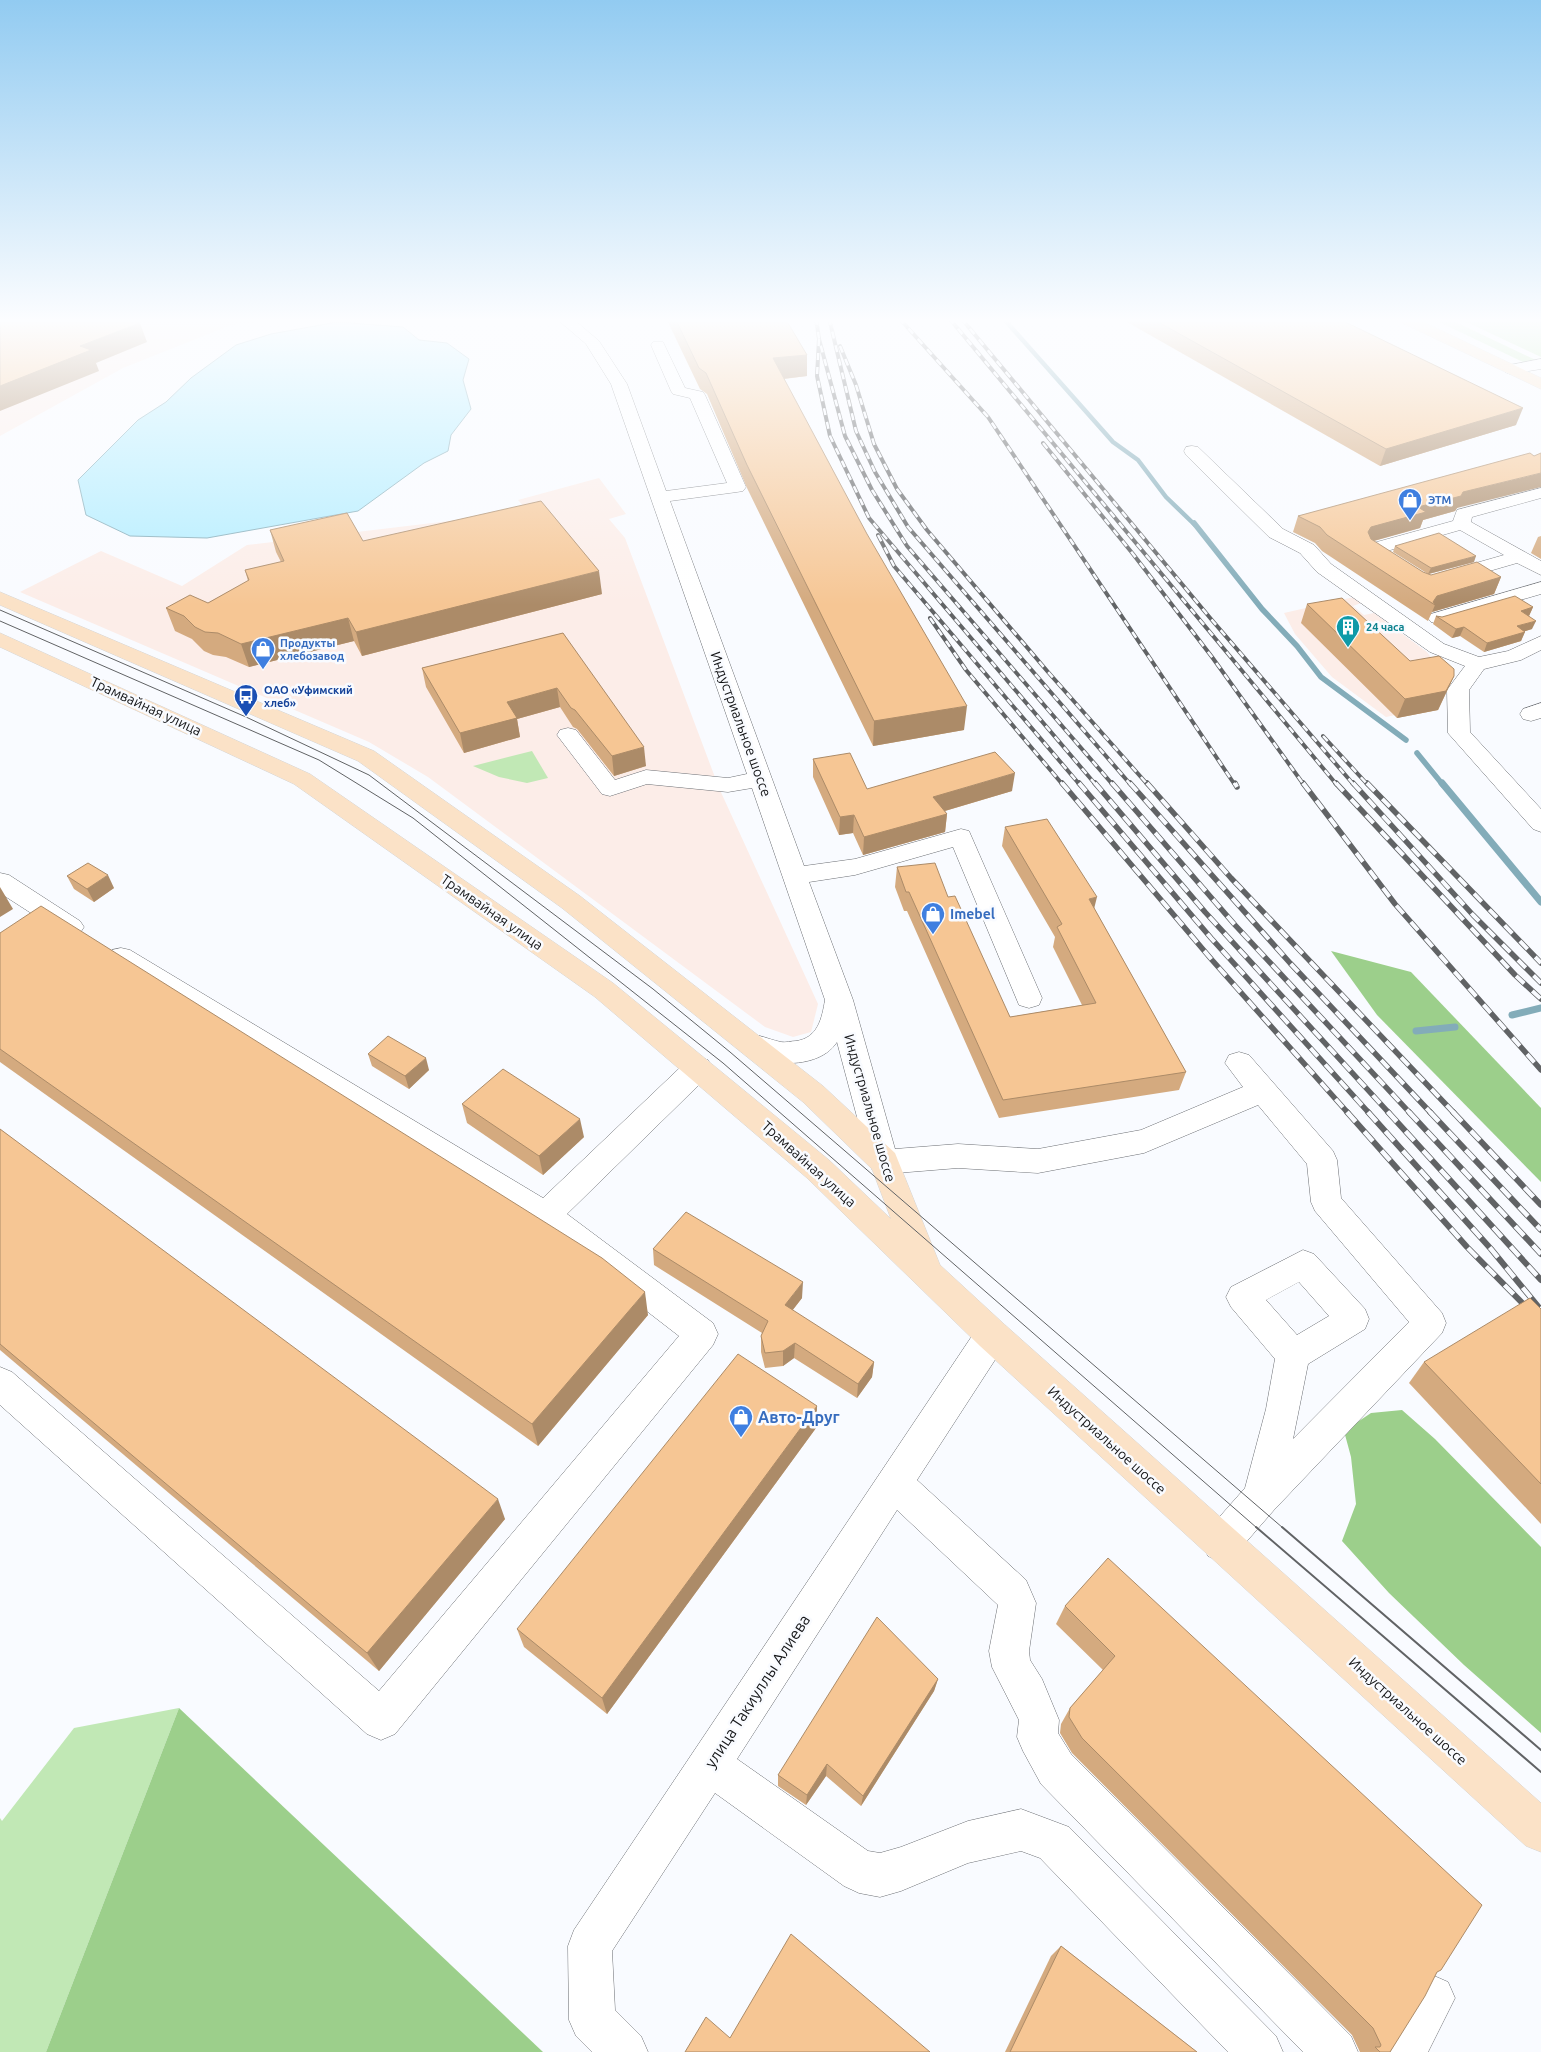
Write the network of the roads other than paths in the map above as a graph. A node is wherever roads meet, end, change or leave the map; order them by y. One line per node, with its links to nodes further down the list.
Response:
1 (630, 414): 5 (street, Индустриальное шоссе)
2 (705, 414): 5 (street)
3 (1192, 450): 19 (street)
4 (1541, 493): 6 (street)
5 (659, 496): 21 (street, Индустриальное шоссе)
6 (1462, 524): 7 (street); 9 (street)
7 (1520, 551): 8 (street); 10 (street); 11 (street)
8 (1472, 558)
9 (1397, 564)
10 (1541, 570): 12 (street)
11 (1435, 581)
12 (1489, 586)
13 (1541, 588): 15 (street)
14 (0, 598): 27 (main road)
15 (1438, 618)
16 (0, 639): 29 (main road, Трамвайная улица)
17 (1541, 642): 19 (street)
18 (1424, 664): 19 (street)
19 (1477, 664): 22 (street)
20 (568, 735): 21 (street)
21 (760, 780): 23 (street, Индустриальное шоссе)
22 (1541, 824)
23 (795, 876): 25 (street); 26 (street, Индустриальное шоссе)
24 (0, 881): 32 (street)
25 (1029, 998)
26 (839, 1000): 27 (street); 31 (street, Индустриальное шоссе)
27 (749, 1043): 31 (main road)
28 (1239, 1063): 30 (street)
29 (698, 1068): 32 (street); 33 (main road, Трамвайная улица)
30 (1263, 1091): 31 (street); 38 (street)
31 (884, 1162): 33 (main road, Индустриальное шоссе)
32 (546, 1215): 36 (street)
33 (928, 1272): 34 (main road, Индустриальное шоссе)
34 (992, 1335): 37 (street, улица Такиуллы Алиева); 39 (main road, Индустриальное шоссе)
35 (1293, 1355): 38 (street)
36 (0, 1383)
37 (894, 1483): 40 (street, улица Такиуллы Алиева); 45 (street)
38 (1261, 1498): 39 (street)
39 (1221, 1543): 41 (main road, Индустриальное шоссе)
40 (709, 1764): 43 (street, улица Такиуллы Алиева); 44 (street)
41 (1541, 1831)
42 (1432, 1998): 46 (street)
43 (625, 2052)
44 (1260, 2052)
45 (1335, 2052)
46 (1403, 2052)

